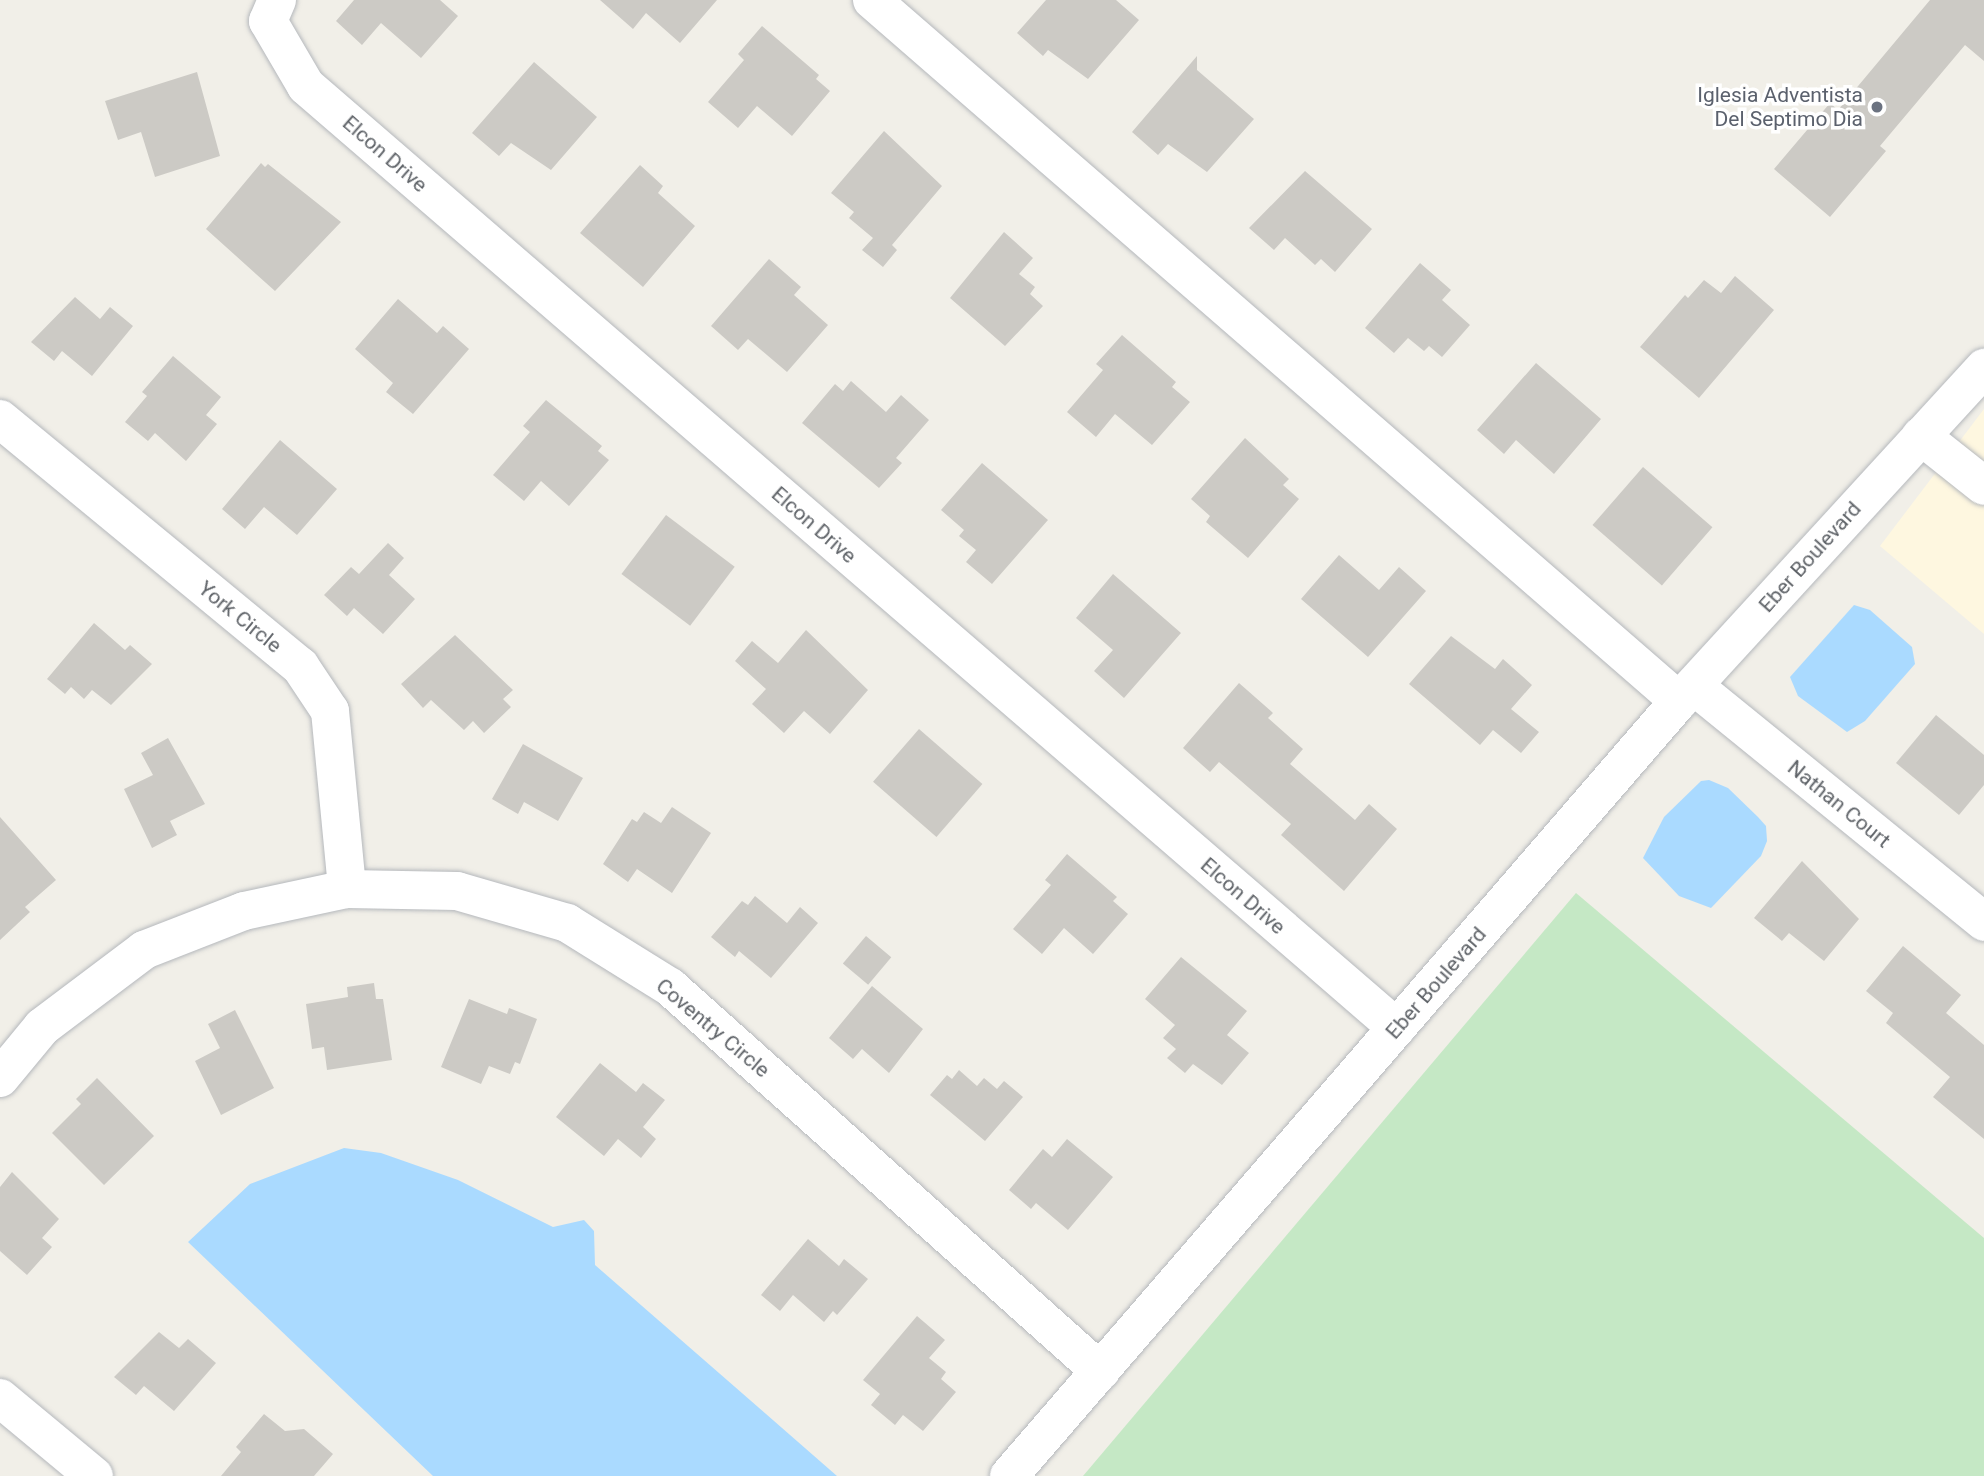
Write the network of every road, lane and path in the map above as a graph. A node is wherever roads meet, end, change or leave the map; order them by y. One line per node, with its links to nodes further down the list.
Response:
1 (277, 0): 12 (street, Elcon Drive)
2 (872, 0): 9 (street)
3 (1984, 350): 8 (street, Eber Boulevard)
4 (1984, 368): 6 (street, Eber Boulevard)
5 (0, 419): 10 (street, York Circle)
6 (1921, 436): 7 (street); 8 (street, Eber Boulevard)
7 (1984, 485)
8 (1868, 494): 9 (street, Eber Boulevard)
9 (1687, 694): 11 (street, Nathan Court); 12 (street, Eber Boulevard)
10 (347, 889): 13 (street, Coventry Circle); 14 (street, Coventry Circle)
11 (1984, 922)
12 (1397, 1028): 14 (street, Eber Boulevard)
13 (0, 1078)
14 (1100, 1371): 17 (street, Eber Boulevard)
15 (0, 1398): 16 (street)
16 (94, 1476)
17 (1009, 1476)

